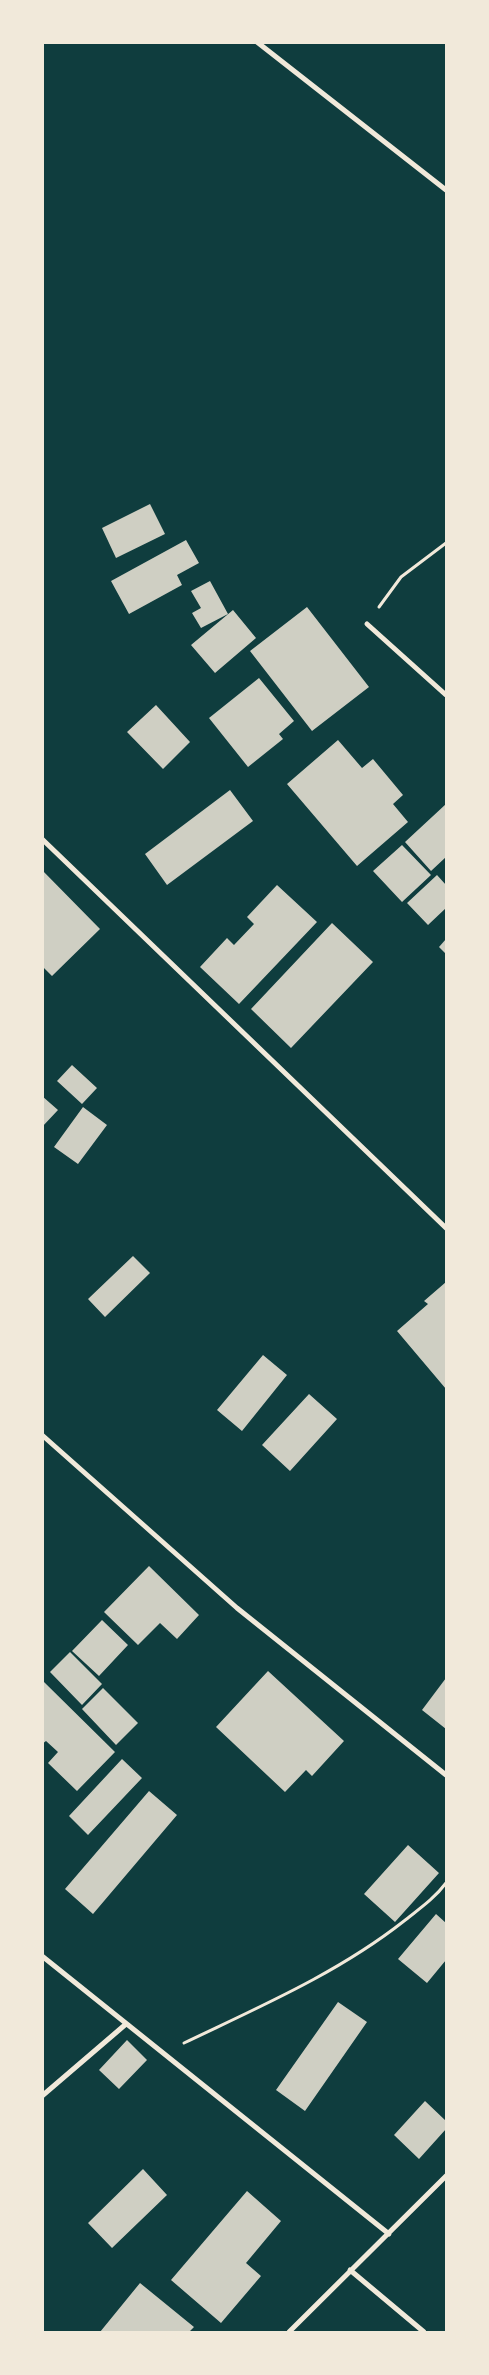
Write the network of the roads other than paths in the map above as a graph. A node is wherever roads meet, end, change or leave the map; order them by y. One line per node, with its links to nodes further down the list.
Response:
1 (257, 42): 2 (street)
2 (446, 190)
3 (367, 624): 4 (street)
4 (446, 695)
5 (42, 839): 6 (street)
6 (446, 1228)
7 (42, 1435): 8 (street)
8 (446, 1775)
9 (42, 1956): 10 (street)
10 (126, 2024): 11 (street); 13 (street)
11 (42, 2096)
12 (446, 2176): 13 (street)
13 (389, 2234): 14 (street)
14 (350, 2270): 15 (street); 16 (street)
15 (289, 2332)
16 (424, 2332)

